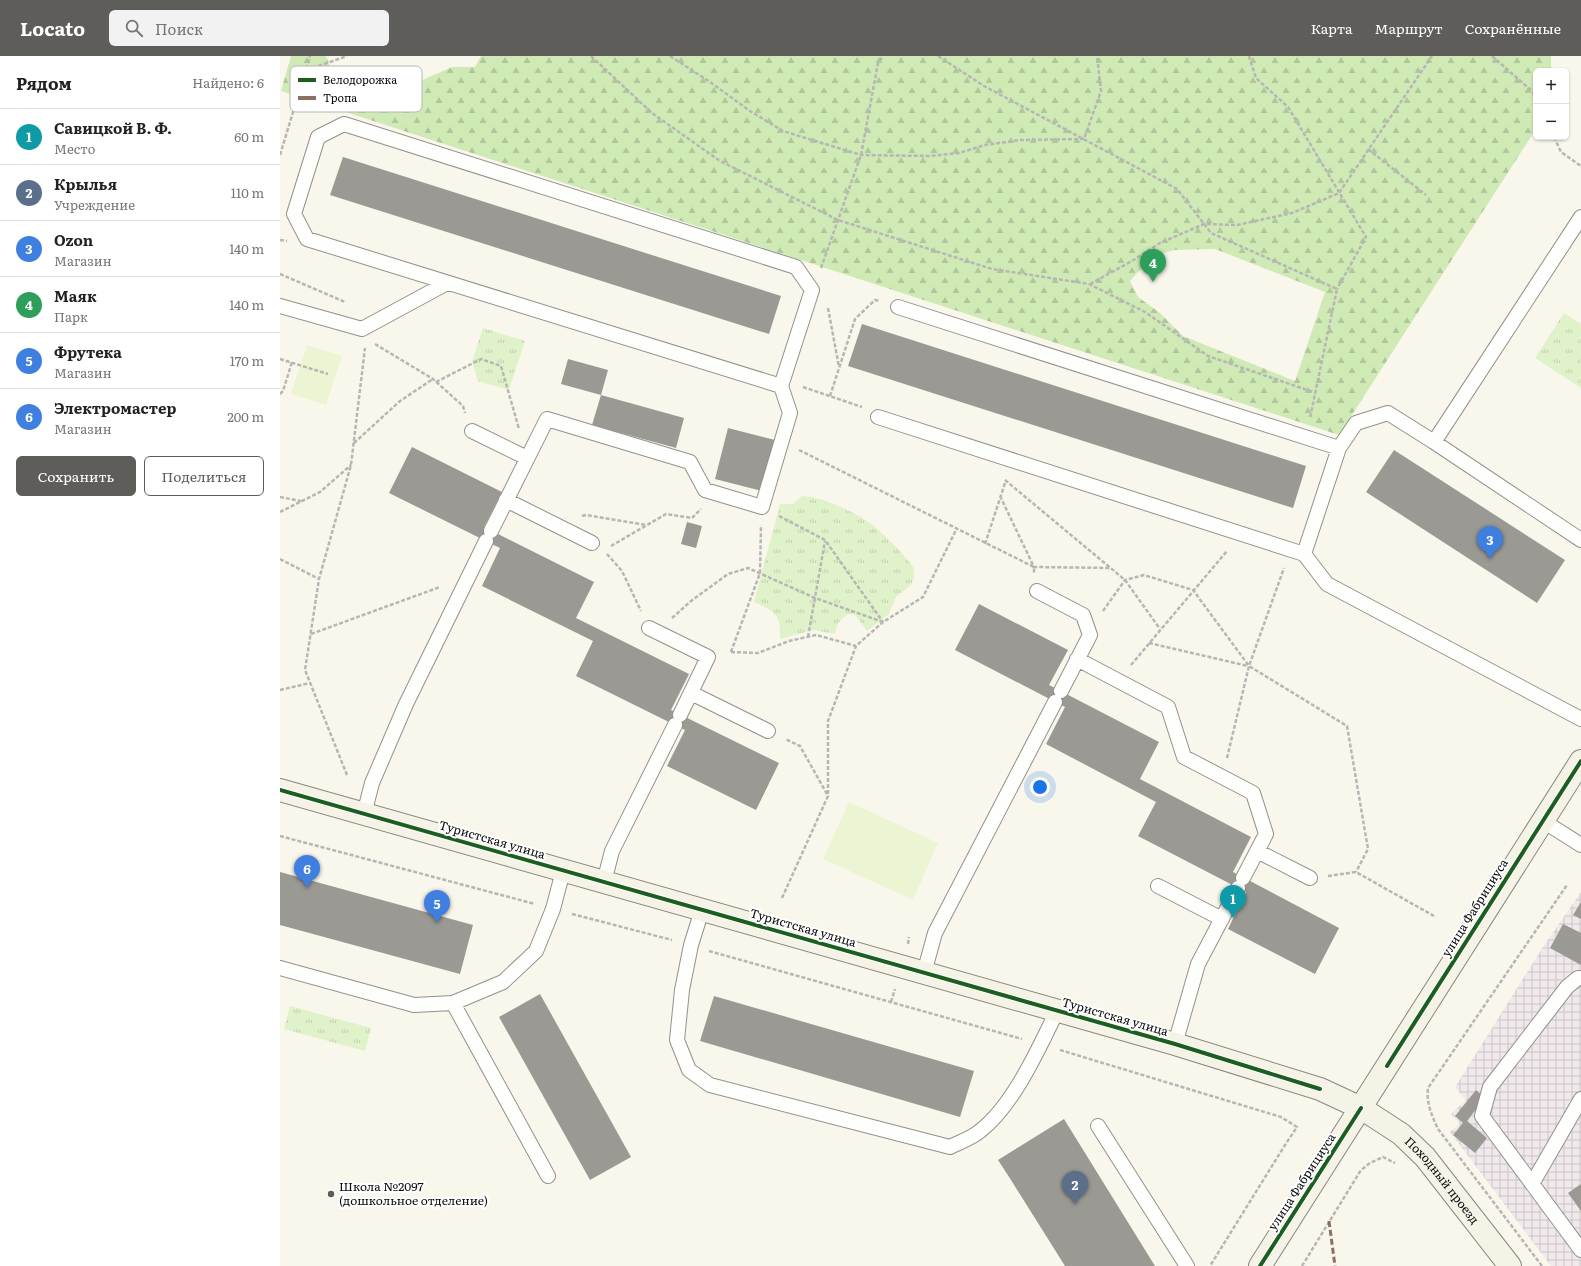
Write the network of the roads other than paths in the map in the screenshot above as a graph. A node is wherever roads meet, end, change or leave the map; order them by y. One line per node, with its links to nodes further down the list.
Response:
1 (1581, 217): 8 (lane)
2 (447, 283): 3 (lane); 5 (lane); 5 (lane)
3 (280, 306)
4 (898, 307): 9 (lane)
5 (781, 386): 10 (lane)
6 (878, 417): 14 (lane)
7 (472, 431): 10 (lane)
8 (1434, 442): 9 (lane); 12 (lane)
9 (1339, 448): 14 (lane)
10 (528, 458): 11 (lane)
11 (506, 500): 13 (lane); 23 (lane)
12 (1581, 540)
13 (597, 546)
14 (1304, 554): 19 (lane)
15 (1037, 591): 17 (lane)
16 (653, 629): 18 (lane)
17 (1077, 659): 26 (lane); 34 (lane)
18 (691, 693): 20 (lane); 29 (lane)
19 (1581, 719)
20 (768, 731)
21 (1578, 773): 24 (main road, улица Фабрициуса)
22 (280, 790): 23 (main road, Туристская улица)
23 (364, 814): 27 (main road, Туристская улица)
24 (1542, 821): 25 (lane); 40 (main road, улица Фабрициуса)
25 (1581, 845)
26 (1257, 851): 28 (lane); 32 (lane)
27 (564, 871): 29 (main road, Туристская улица); 36 (lane)
28 (1310, 878)
29 (604, 882): 31 (main road, Туристская улица)
30 (1158, 886): 32 (lane)
31 (702, 910): 34 (main road, Туристская улица); 37 (lane)
32 (1222, 919): 38 (lane)
33 (280, 968): 36 (lane)
34 (924, 973): 37 (main road, Туристская улица)
35 (1581, 978): 43 (lane)
36 (453, 1003): 42 (lane)
37 (1057, 1011): 38 (main road, Туристская улица)
38 (1175, 1044): 40 (main road, Туристская улица)
39 (1581, 1099): 43 (lane)
40 (1361, 1108): 46 (main road, улица Фабрициуса); 47 (main road, Походный проезд)
41 (1098, 1126): 45 (lane)
42 (548, 1176)
43 (1532, 1184): 44 (lane)
44 (1581, 1250)
45 (1186, 1266)
46 (1260, 1266)
47 (1510, 1266)

